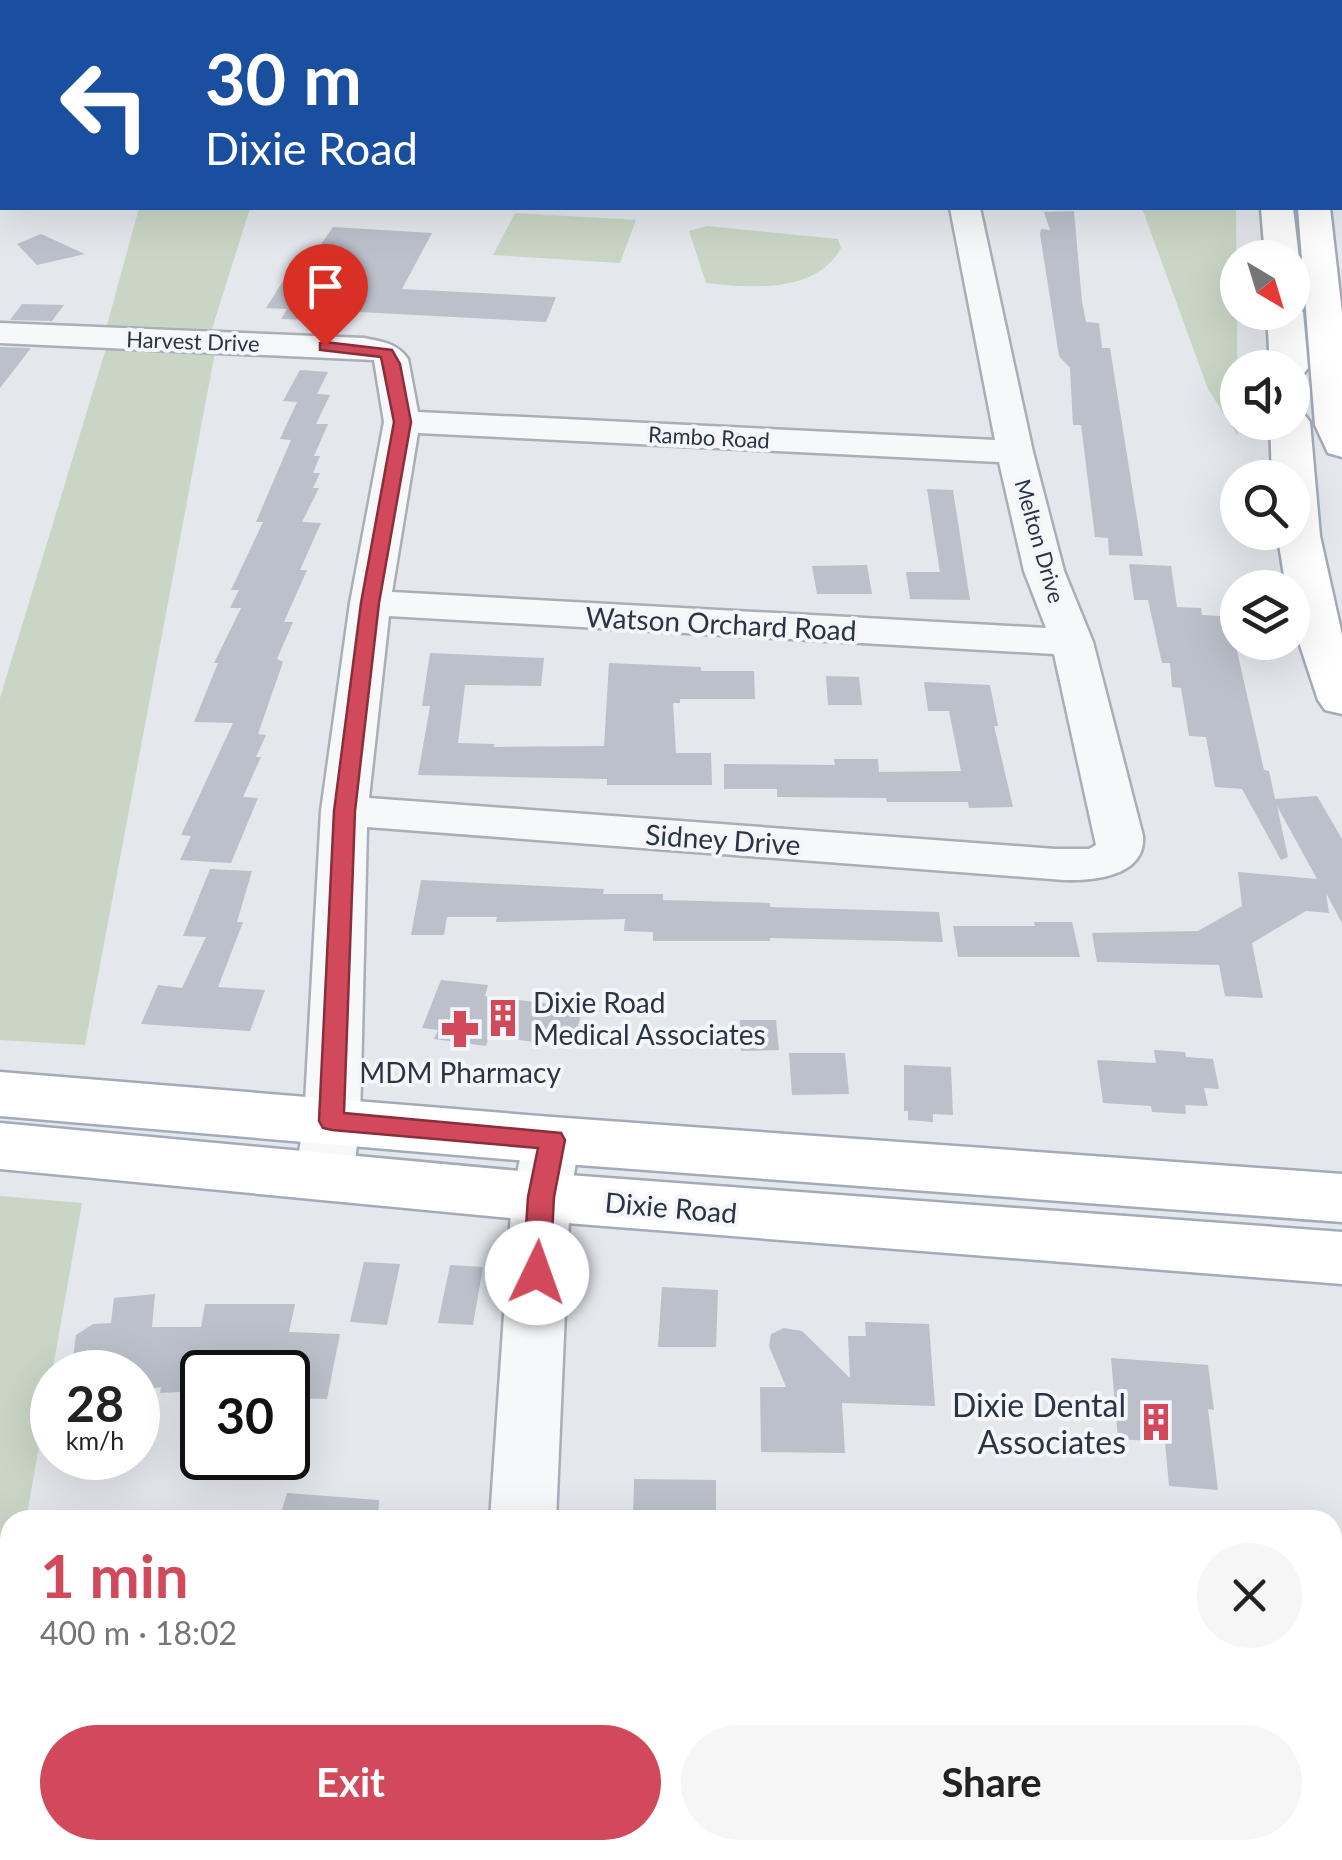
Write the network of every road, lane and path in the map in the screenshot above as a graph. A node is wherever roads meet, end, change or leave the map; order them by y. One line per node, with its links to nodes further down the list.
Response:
1 (965, 210): 9 (street, Melton Drive)
2 (1277, 210): 4 (main road)
3 (1315, 210): 5 (main road)
4 (1280, 240)
5 (1331, 252): 8 (main road)
6 (0, 333): 7 (street, Harvest Drive)
7 (402, 422): 9 (street, Rambo Road); 12 (street)
8 (1342, 444)
9 (1015, 452): 13 (street, Melton Drive)
10 (1310, 531): 11 (main road)
11 (1324, 572): 14 (main road)
12 (370, 603): 13 (street, Watson Orchard Road); 15 (street)
13 (1072, 642): 16 (street, Melton Drive)
14 (1342, 700)
15 (344, 811): 16 (street, Sidney Drive); 19 (street)
16 (1102, 863)
17 (0, 1094): 19 (main road, Dixie Road)
18 (0, 1146): 19 (main road, Dixie Road)
19 (328, 1149): 20 (main road, Dixie Road)
20 (546, 1168): 21 (main road, Dixie Road); 22 (main road, Dixie Road); 23 (street)
21 (1322, 1191)
22 (1329, 1259)
23 (524, 1510)

